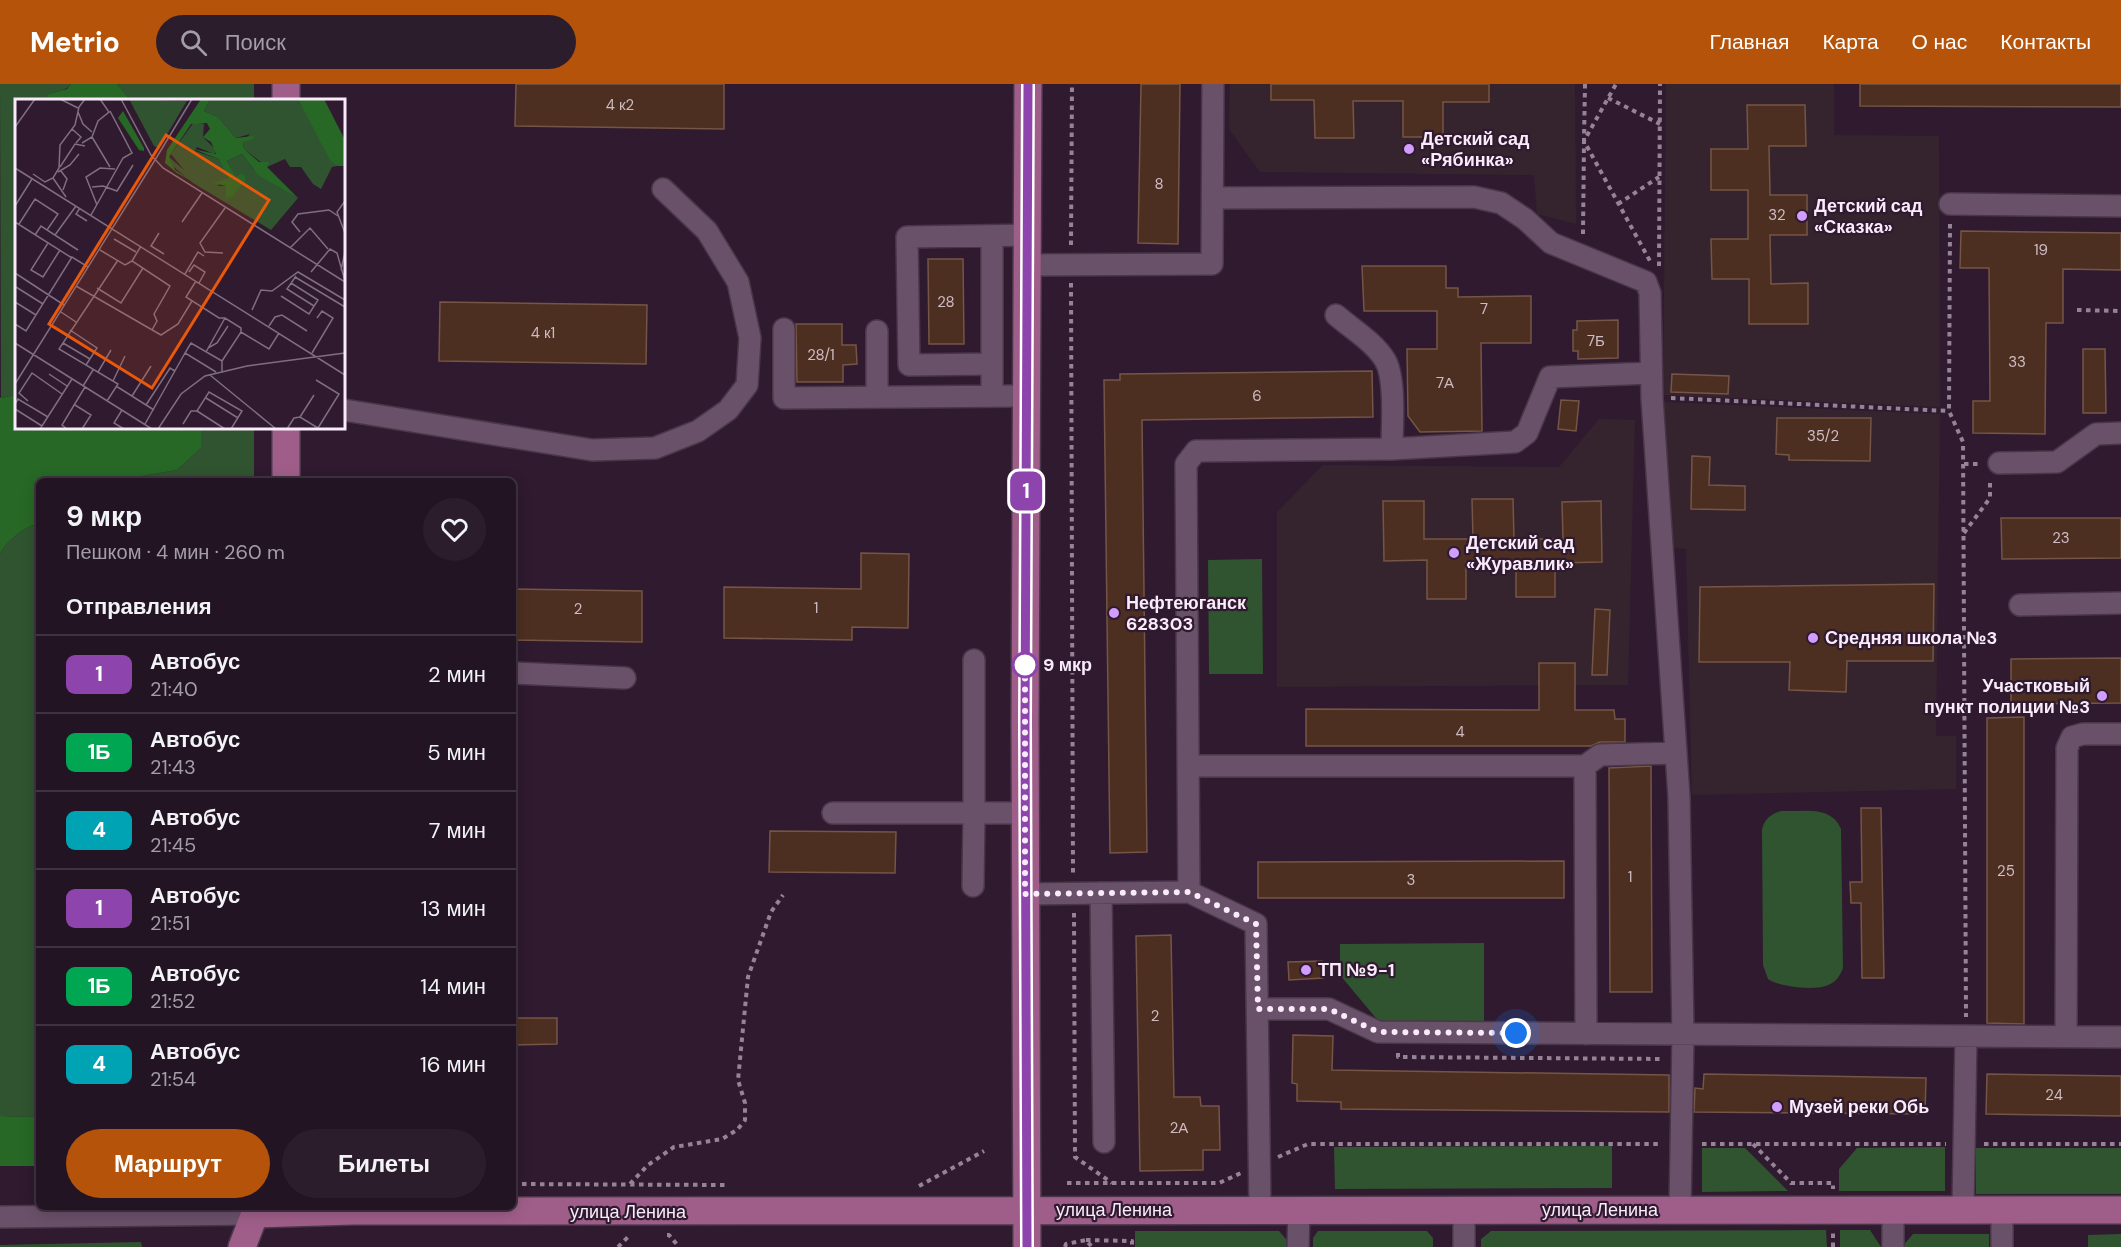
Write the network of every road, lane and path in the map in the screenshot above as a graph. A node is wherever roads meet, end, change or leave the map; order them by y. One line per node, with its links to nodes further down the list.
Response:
1 (1028, 84): 17 (main road)
2 (1072, 84): 19 (path)
3 (1214, 84): 12 (street)
4 (1585, 84): 9 (path)
5 (1616, 84): 7 (path)
6 (1660, 84): 8 (path)
7 (1608, 98): 8 (path); 9 (path)
8 (1660, 124): 10 (path)
9 (1584, 141): 13 (path); 18 (path)
10 (1659, 177): 13 (path); 22 (path)
11 (663, 189): 34 (street)
12 (1213, 198): 19 (street); 29 (street)
13 (1618, 204): 21 (path)
14 (1950, 204): 15 (street); 35 (path)
15 (2121, 206)
16 (992, 236): 17 (street); 28 (street); 28 (street)
17 (1028, 236): 20 (main road)
18 (1583, 244)
19 (1071, 264): 20 (street); 56 (path)
20 (1028, 266): 31 (main road)
21 (1654, 268)
22 (1659, 278)
23 (2077, 310): 24 (path)
24 (2121, 311)
25 (1336, 315): 38 (street)
26 (784, 329): 32 (street)
27 (877, 331): 32 (street)
28 (992, 364): 30 (street)
29 (1651, 373): 33 (street); 38 (street)
30 (992, 396): 31 (street); 32 (street)
31 (1027, 396): 53 (main road)
32 (877, 397)
33 (1652, 398): 35 (path); 48 (street)
34 (345, 410)
35 (1949, 411): 41 (path)
36 (286, 429): 40 (main road)
37 (2121, 433): 39 (street)
38 (1392, 449): 49 (street)
39 (1994, 469): 41 (path)
40 (286, 478)
41 (1964, 534): 64 (path)
42 (2121, 603): 43 (street)
43 (2020, 605)
44 (974, 660): 52 (street)
45 (516, 674): 46 (street)
46 (625, 678)
47 (2121, 734): 65 (street)
48 (1675, 753): 50 (street); 63 (street)
49 (1188, 766): 50 (street); 55 (street)
50 (1585, 766): 62 (street)
51 (833, 813): 52 (street)
52 (974, 813): 53 (street); 54 (street)
53 (1025, 813): 58 (main road)
54 (974, 886)
55 (1189, 892): 57 (street); 60 (street)
56 (1074, 893): 57 (street); 58 (street); 75 (path)
57 (1101, 893): 68 (street)
58 (1025, 894): 89 (main road)
59 (783, 895): 77 (path)
60 (1258, 1009): 61 (street); 73 (street)
61 (1399, 1032): 62 (street); 67 (path)
62 (1586, 1034): 63 (street)
63 (1683, 1035): 64 (street); 67 (street)
64 (1966, 1036): 65 (street); 70 (street)
65 (2066, 1036): 66 (street)
66 (2121, 1037)
67 (1682, 1059): 69 (street)
68 (1104, 1142)
69 (1681, 1144): 70 (path); 73 (path); 83 (street)
70 (1964, 1144): 71 (path); 85 (street)
71 (2121, 1144)
72 (984, 1151): 79 (path)
73 (1259, 1165): 75 (path); 80 (street)
74 (1067, 1183): 75 (path)
75 (1112, 1183)
76 (516, 1184): 77 (path)
77 (630, 1184): 78 (path)
78 (734, 1185)
79 (909, 1186)
80 (1260, 1210): 81 (main road, улица Ленина); 89 (main road, улица Ленина)
81 (1299, 1210): 82 (main road, улица Ленина); 101 (street)
82 (1464, 1210): 83 (main road, улица Ленина); 102 (street)
83 (1680, 1210): 84 (main road, улица Ленина)
84 (1893, 1210): 85 (main road, улица Ленина); 103 (street)
85 (1963, 1210): 86 (main road, улица Ленина)
86 (2002, 1210): 87 (main road, улица Ленина); 104 (street)
87 (2121, 1210)
88 (256, 1211): 89 (main road, улица Ленина); 90 (street, улица Ленина); 94 (main road)
89 (1027, 1211): 97 (main road)
90 (0, 1217)
91 (639, 1235): 95 (path)
92 (659, 1235): 96 (path)
93 (1086, 1240): 98 (path); 99 (path); 100 (path)
94 (242, 1247)
95 (618, 1247)
96 (679, 1247)
97 (1027, 1247)
98 (1065, 1247)
99 (1092, 1247)
100 (1132, 1247)
101 (1298, 1247)
102 (1464, 1247)
103 (1893, 1247)
104 (2002, 1247)

